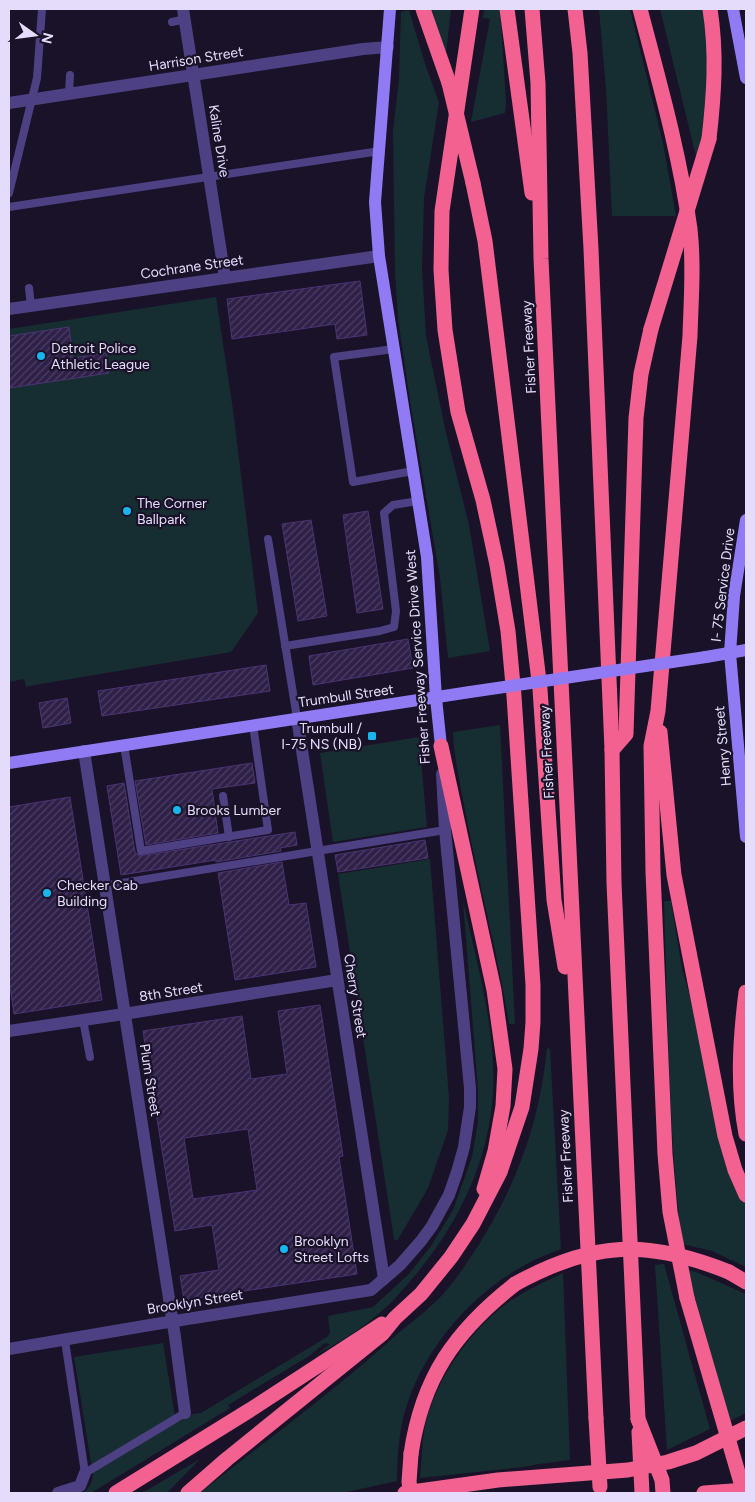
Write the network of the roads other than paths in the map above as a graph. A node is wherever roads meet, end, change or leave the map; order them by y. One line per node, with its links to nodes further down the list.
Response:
1 (42, 9): 18 (lane)
2 (390, 9): 13 (street, Fisher Freeway Service Drive West)
3 (423, 9): 58 (highway, bridge)
4 (472, 9): 63 (highway)
5 (507, 9): 25 (highway)
6 (532, 9): 25 (highway, Fisher Freeway)
7 (575, 9): 44 (highway)
8 (640, 9): 39 (highway)
9 (710, 9): 44 (highway, bridge)
10 (733, 9): 16 (street)
11 (184, 14): 12 (lane); 15 (street, Kaline Drive)
12 (172, 22)
13 (388, 47): 15 (street, Harrison Street); 20 (street, Fisher Freeway Service Drive West)
14 (70, 74): 17 (lane)
15 (194, 75): 17 (street, Harrison Street); 21 (street, Kaline Drive)
16 (746, 78)
17 (69, 94): 18 (street, Harrison Street)
18 (31, 100): 19 (street, Harrison Street); 22 (lane)
19 (9, 103)
20 (380, 151): 21 (lane); 24 (street, Fisher Freeway Service Drive West)
21 (210, 177): 23 (lane); 26 (street, Kaline Drive)
22 (9, 193)
23 (9, 207)
24 (379, 256): 26 (street, Cochrane Street); 30 (street, Fisher Freeway Service Drive West)
25 (541, 259): 58 (highway, Fisher Freeway)
26 (225, 278): 28 (street, Cochrane Street)
27 (29, 288): 28 (lane)
28 (31, 306): 29 (street, Cochrane Street)
29 (9, 309)
30 (394, 349): 31 (street, Fisher Freeway Service Drive West); 31 (lane)
31 (413, 471): 32 (street, Fisher Freeway Service Drive West)
32 (418, 501): 35 (lane); 38 (street, Fisher Freeway Service Drive West)
33 (746, 520): 37 (street, I- 75 Service Drive)
34 (268, 539): 35 (lane)
35 (285, 646): 40 (lane)
36 (746, 650): 37 (street, Trumbull Street)
37 (730, 653): 38 (street, Trumbull Street, bridge); 47 (street, Henry Street)
38 (436, 698): 40 (street, Trumbull Street); 43 (street, Fisher Freeway Service Drive West)
39 (658, 711): 62 (highway); 84 (highway, bridge)
40 (297, 718): 41 (street, Trumbull Street); 52 (street, Cherry Street)
41 (253, 725): 42 (street, Trumbull Street); 50 (lane)
42 (124, 745): 45 (street, Trumbull Street); 50 (lane)
43 (441, 746): 49 (street, Fisher Freeway Service Drive West); 63 (highway)
44 (612, 750): 71 (highway)
45 (84, 752): 46 (street, Trumbull Street); 53 (street, Plum Street)
46 (9, 763)
47 (744, 785): 51 (street, Henry Street)
48 (223, 796): 50 (lane)
49 (445, 830): 52 (lane); 64 (street, Fisher Freeway Service Drive West)
50 (229, 837)
51 (746, 837)
52 (317, 851): 53 (lane); 54 (street, Cherry Street)
53 (104, 886): 56 (street, Plum Street)
54 (337, 980): 56 (street, 8th Street); 64 (street, Cherry Street)
55 (746, 992): 61 (highway)
56 (124, 1014): 57 (street, 8th Street); 67 (street, Plum Street)
57 (83, 1020): 59 (street, 8th Street); 60 (lane)
58 (576, 1030): 80 (highway, Fisher Freeway, bridge)
59 (9, 1031)
60 (90, 1057)
61 (746, 1134)
62 (746, 1195)
63 (473, 1224): 66 (highway)
64 (384, 1279): 67 (street, Brooklyn Street)
65 (746, 1282): 79 (highway, bridge)
66 (395, 1318): 76 (highway); 77 (highway)
67 (172, 1321): 68 (street, Brooklyn Street); 70 (street, Plum Street)
68 (65, 1341): 69 (street, Brooklyn Street); 73 (lane)
69 (9, 1349)
70 (185, 1413): 73 (lane)
71 (638, 1419): 81 (highway, bridge); 82 (highway, bridge)
72 (746, 1428): 78 (highway)
73 (85, 1473): 75 (street)
74 (746, 1490): 83 (highway)
75 (58, 1493)
76 (116, 1493)
77 (188, 1493)
78 (405, 1493)
79 (411, 1493)
80 (600, 1493)
81 (642, 1493)
82 (663, 1493)
83 (704, 1493)
84 (744, 1493)

